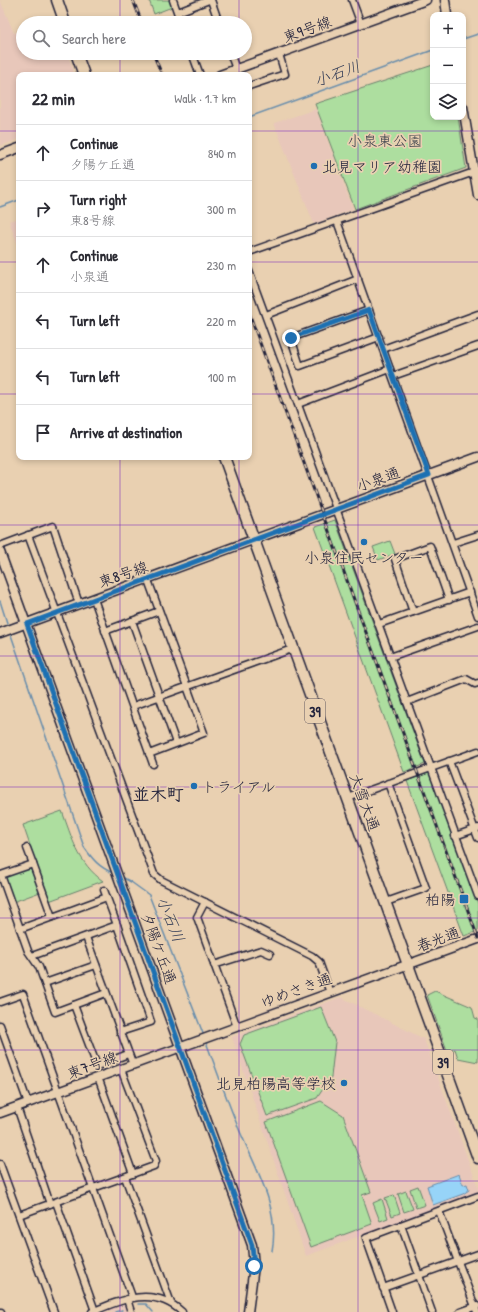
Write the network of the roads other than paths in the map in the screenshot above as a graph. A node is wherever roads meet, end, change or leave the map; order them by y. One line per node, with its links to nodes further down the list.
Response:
1 (57, 0): 9 (highway)
2 (173, 0): 7 (street)
3 (210, 0): 7 (street); 11 (street)
4 (352, 0): 12 (street)
5 (426, 0): 12 (street, 東9号線)
6 (445, 0): 8 (street)
7 (178, 12): 10 (street)
8 (447, 12)
9 (63, 16)
10 (179, 16)
11 (217, 16)
12 (361, 24): 13 (street, 東9号線)
13 (279, 54): 17 (street, 東9号線); 21 (street)
14 (79, 60): 18 (highway)
15 (195, 60): 19 (street)
16 (233, 60): 17 (street)
17 (236, 69): 20 (street, 東9号線)
18 (83, 72)
19 (199, 72)
20 (229, 72)
21 (252, 85)
22 (465, 120): 25 (street)
23 (16, 149): 24 (street)
24 (0, 155)
25 (474, 172): 26 (street); 27 (street)
26 (478, 195)
27 (337, 221): 28 (street); 30 (street)
28 (252, 251)
29 (252, 279): 33 (street)
30 (358, 279): 31 (street); 33 (street)
31 (369, 310): 34 (street); 34 (street)
32 (478, 314): 36 (street)
33 (266, 315): 39 (street)
34 (379, 337): 36 (street)
35 (478, 346): 38 (street)
36 (383, 348): 37 (street)
37 (390, 369): 38 (street); 39 (street)
38 (392, 376): 42 (street)
39 (298, 404): 43 (street)
40 (478, 458): 42 (street, 小泉通)
41 (225, 460): 46 (highway, 大雪大通 / 39)
42 (429, 475): 43 (street, 小泉通); 47 (street)
43 (337, 509): 46 (street, 小泉通); 61 (street)
44 (28, 534): 48 (street); 54 (street); 57 (street)
45 (478, 536): 47 (street)
46 (254, 540): 50 (street, 東8号線); 65 (highway, 大雪大通 / 39)
47 (453, 543): 51 (street)
48 (0, 546)
49 (0, 552): 60 (street, 夕陽ケ丘通)
50 (148, 580): 52 (street, 東8号線); 55 (street)
51 (470, 592): 53 (street); 58 (street)
52 (94, 599): 54 (street, 東8号線); 63 (street)
53 (449, 600): 56 (street); 56 (street)
54 (79, 604): 57 (street, 東8号線)
55 (159, 611): 59 (street); 68 (street)
56 (413, 612): 61 (street)
57 (57, 613): 60 (street, 東8号線); 90 (street)
58 (478, 616)
59 (132, 621): 63 (street); 69 (street)
60 (27, 624): 64 (street, 東8号線); 111 (street, 夕陽ケ丘通)
61 (379, 624): 66 (street)
62 (478, 626): 66 (street)
63 (105, 631): 71 (street)
64 (0, 633)
65 (292, 649): 68 (street); 79 (highway, 大雪大通 / 39)
66 (390, 657): 70 (street)
67 (478, 683): 70 (street)
68 (186, 688): 69 (street); 72 (street)
69 (159, 697): 71 (street); 72 (street)
70 (407, 702): 77 (street)
71 (133, 706): 74 (street)
72 (176, 743): 74 (street)
73 (478, 751): 75 (street)
74 (149, 754): 76 (street)
75 (449, 761): 77 (street); 80 (street)
76 (153, 764)
77 (431, 768): 78 (street); 81 (street)
78 (388, 783): 79 (street); 91 (street)
79 (348, 798): 91 (highway, 大雪大通 / 39)
80 (476, 828): 81 (street); 82 (street)
81 (456, 836): 86 (street)
82 (478, 838)
83 (27, 848): 84 (street)
84 (33, 864): 92 (street); 94 (street)
85 (478, 874): 86 (street)
86 (471, 876): 88 (street)
87 (104, 890): 89 (street)
88 (478, 896)
89 (107, 897): 92 (street); 93 (street)
90 (205, 902): 100 (street); 103 (street)
91 (386, 902): 101 (highway, 大雪大通 / 39)
92 (52, 917): 94 (street)
93 (117, 925): 95 (street); 109 (street)
94 (20, 929): 98 (street)
95 (86, 937): 98 (street); 99 (street)
96 (478, 939): 101 (street, 春光通)
97 (270, 954): 100 (street)
98 (32, 956): 102 (street)
99 (96, 965): 102 (street); 104 (street)
100 (214, 965): 108 (street)
101 (408, 965): 103 (street, ゆめさき通); 120 (highway, 大雪大通 / 39)
102 (45, 984): 106 (street)
103 (330, 992): 108 (street, ゆめさき通)
104 (106, 993): 106 (street); 109 (street)
105 (0, 1002): 116 (street)
106 (74, 1005): 112 (street)
107 (0, 1025): 117 (street)
108 (237, 1027): 110 (street, ゆめさき通)
109 (120, 1032): 112 (street)
110 (194, 1043): 111 (street, 東7号線)
111 (181, 1048): 113 (street, 東7号線); 141 (street, 夕陽ケ丘通)
112 (128, 1054): 113 (street)
113 (132, 1064): 114 (street, 東7号線)
114 (121, 1069): 115 (street, 東7号線); 122 (street)
115 (98, 1078): 116 (street, 東7号線); 122 (street)
116 (58, 1092): 117 (street, 東7号線); 124 (street)
117 (28, 1103): 118 (street, 東7号線)
118 (17, 1107): 119 (street, 東7号線); 126 (street)
119 (0, 1112)
120 (478, 1158)
121 (0, 1164): 128 (street)
122 (133, 1174): 123 (street)
123 (125, 1177): 124 (street); 135 (street)
124 (92, 1189): 126 (street); 134 (street)
125 (478, 1196): 127 (street)
126 (53, 1203): 128 (street); 137 (street)
127 (439, 1211): 129 (street); 131 (street)
128 (19, 1216): 138 (street)
129 (401, 1225): 132 (street); 133 (street)
130 (478, 1254): 131 (street)
131 (458, 1262): 132 (street); 136 (street)
132 (420, 1276): 133 (street); 143 (street)
133 (383, 1288): 142 (street)
134 (129, 1298): 135 (street); 137 (street); 139 (street)
135 (171, 1303): 140 (street)
136 (477, 1308): 144 (street)
137 (93, 1311)
138 (54, 1312)
139 (131, 1312)
140 (182, 1312)
141 (248, 1312)
142 (392, 1312)
143 (432, 1312)
144 (460, 1312)

